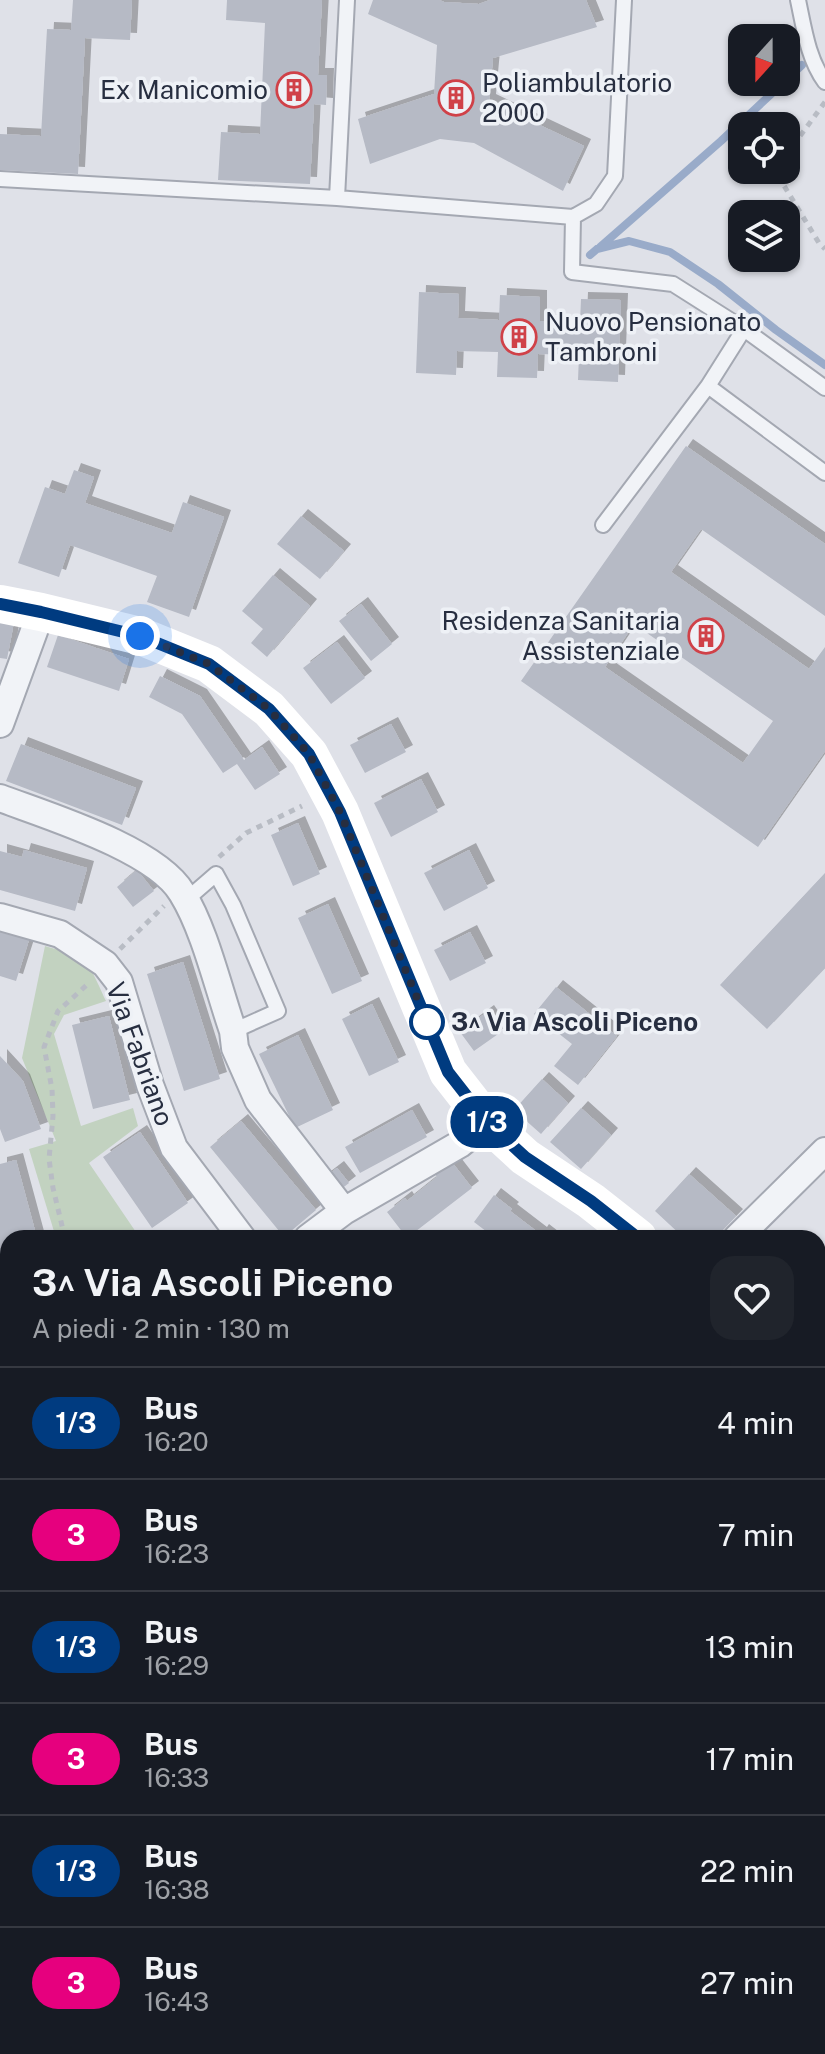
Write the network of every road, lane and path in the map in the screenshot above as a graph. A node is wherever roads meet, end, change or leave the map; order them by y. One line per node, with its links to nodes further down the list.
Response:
1 (347, 0): 7 (lane)
2 (624, 0): 8 (lane)
3 (798, 0): 4 (lane)
4 (825, 82)
5 (825, 102): 9 (path)
6 (0, 179): 7 (lane)
7 (337, 198): 8 (lane)
8 (573, 217): 10 (lane)
9 (825, 249)
10 (744, 329): 11 (lane); 12 (lane)
11 (708, 386): 13 (lane); 14 (lane)
12 (825, 388)
13 (825, 473)
14 (603, 525)
15 (0, 604): 16 (street)
16 (41, 612): 17 (street); 24 (street)
17 (0, 724)
18 (0, 798): 20 (street)
19 (312, 810): 20 (path)
20 (179, 897): 22 (path); 23 (street); 23 (lane)
21 (0, 917): 22 (street, Via Fabriano)
22 (98, 972): 27 (path); 28 (street, Via Fabriano)
23 (233, 1031): 26 (street)
24 (487, 1122): 26 (street); 30 (street)
25 (825, 1151): 31 (street)
26 (344, 1211): 29 (street)
27 (63, 1230)
28 (236, 1230)
29 (319, 1230)
30 (628, 1230)
31 (745, 1230)

